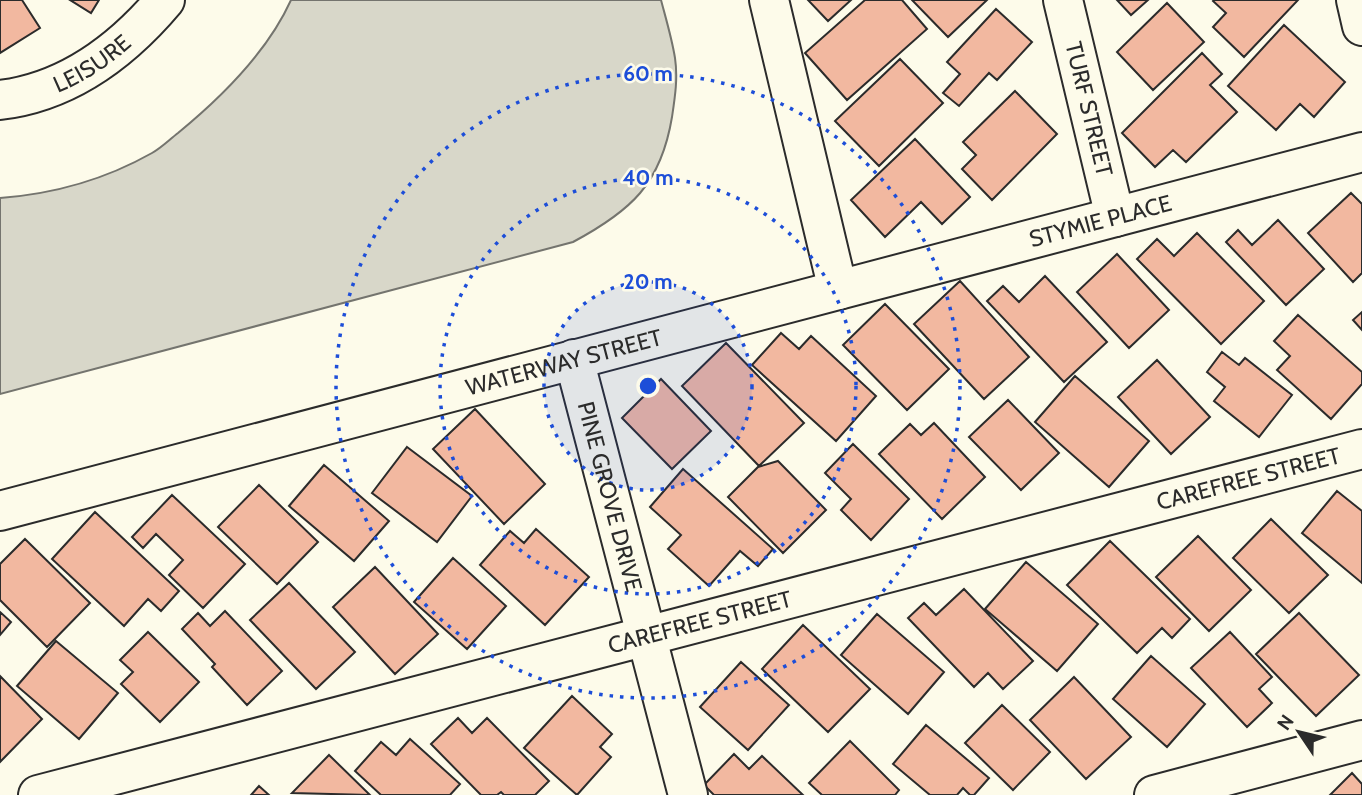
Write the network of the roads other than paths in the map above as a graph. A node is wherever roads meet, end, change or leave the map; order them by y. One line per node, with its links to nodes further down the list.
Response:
1 (165, 0): 6 (street, LEISURE)
2 (769, 0): 9 (street)
3 (1063, 0): 8 (street, TURF STREET)
4 (1356, 0): 5 (street)
5 (1362, 26)
6 (0, 100)
7 (1362, 152): 8 (street, STYMIE PLACE)
8 (1115, 216): 9 (street, STYMIE PLACE)
9 (838, 290): 10 (street, WATERWAY STREET)
10 (574, 359): 12 (street, WATERWAY STREET); 13 (street, PINE GROVE DRIVE)
11 (1362, 449): 13 (street, CAREFREE STREET)
12 (0, 511)
13 (645, 635): 15 (street, CAREFREE STREET); 16 (street, PINE GROVE DRIVE)
14 (1362, 740): 17 (street)
15 (38, 795)
16 (688, 795)
17 (1154, 795)

